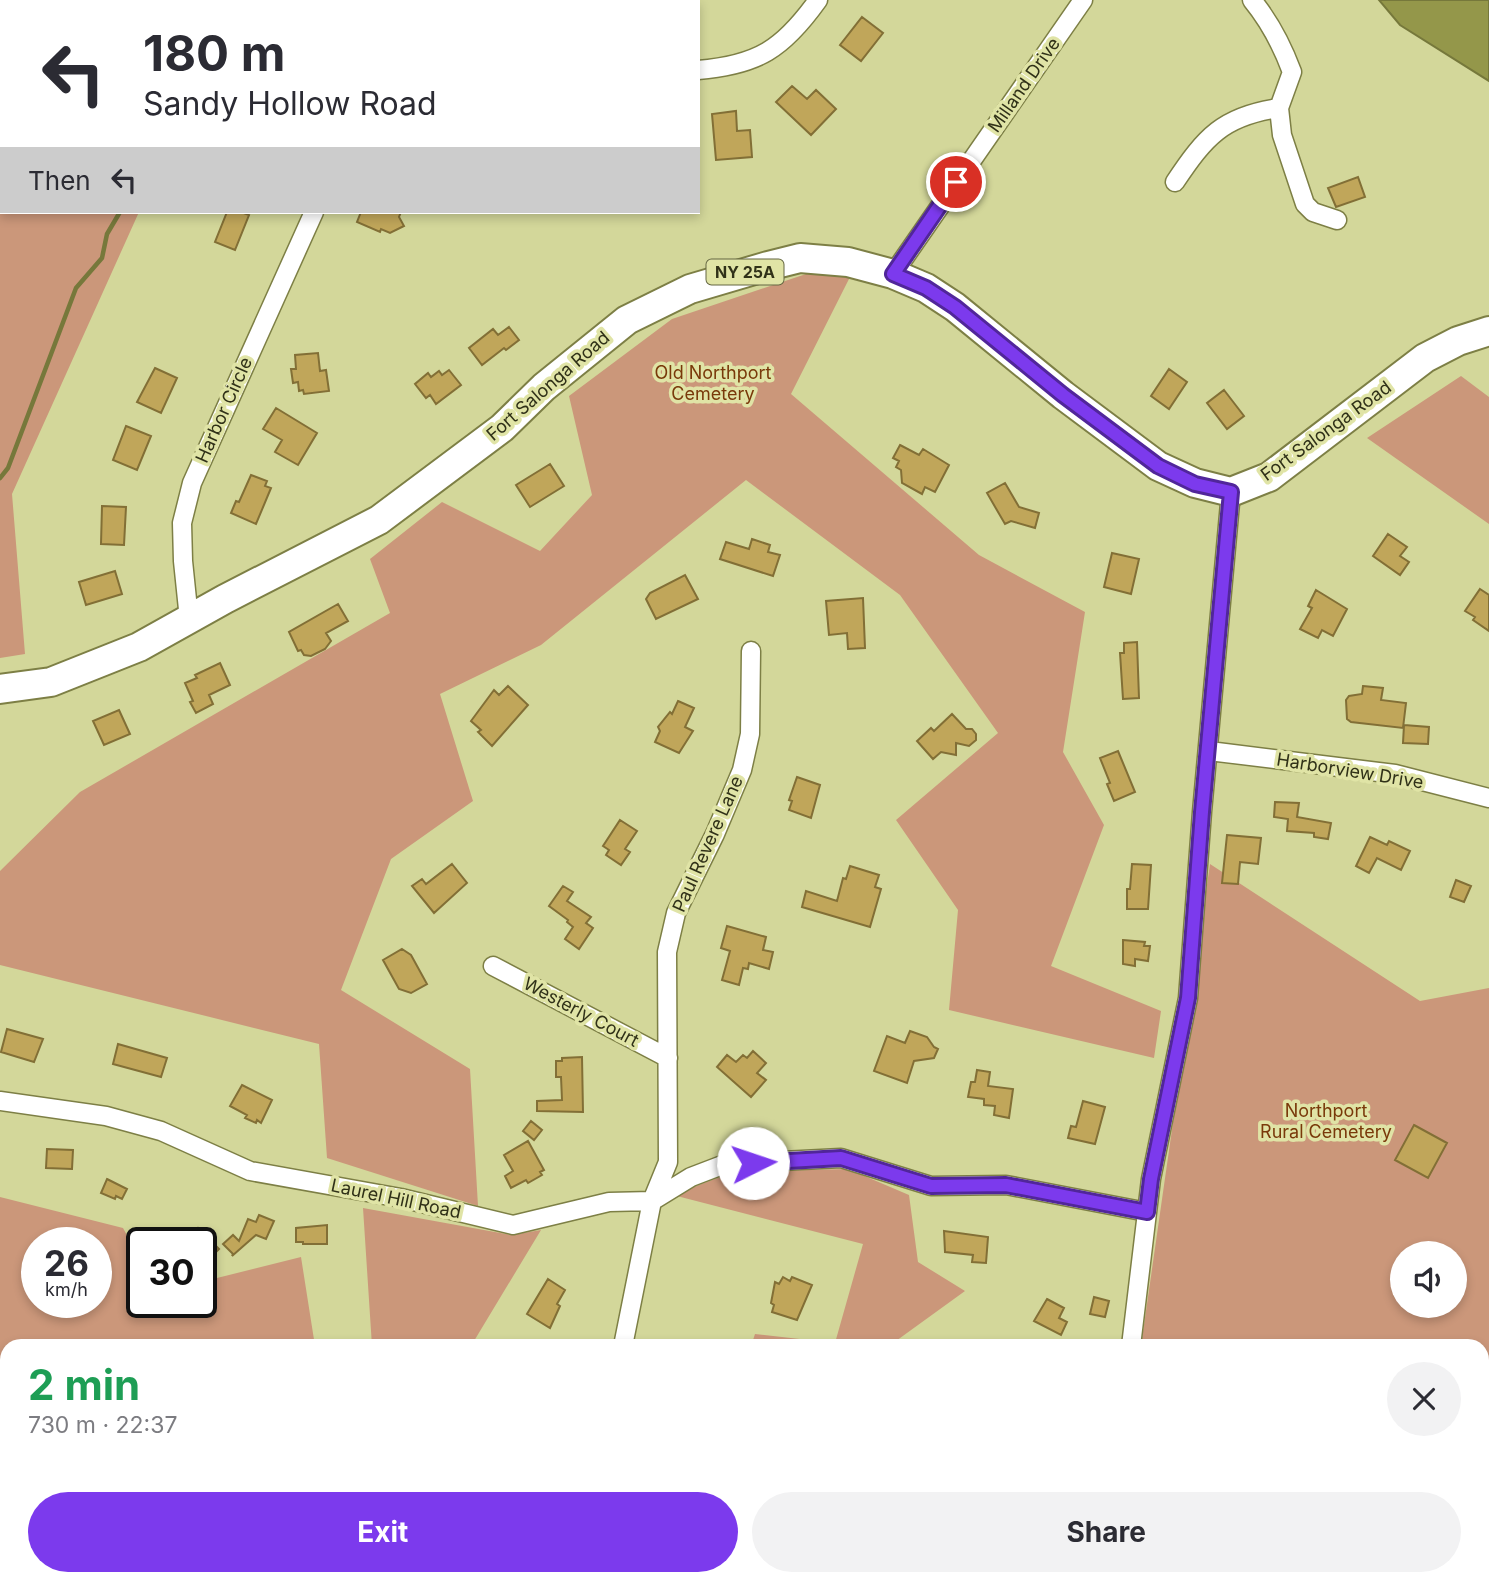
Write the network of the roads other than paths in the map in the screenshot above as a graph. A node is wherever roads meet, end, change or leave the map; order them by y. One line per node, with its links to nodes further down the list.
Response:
1 (818, 0): 4 (street)
2 (1083, 0): 9 (street, Milland Drive)
3 (1252, 0): 5 (street)
4 (700, 70)
5 (1279, 107): 6 (street); 8 (street)
6 (1175, 182)
7 (313, 214): 12 (street, Harbor Circle)
8 (1337, 220)
9 (893, 274): 11 (main road, Fort Salonga Road / NY 25A); 12 (main road, Fort Salonga Road / NY 25A)
10 (1489, 331): 11 (main road, Fort Salonga Road)
11 (1231, 492): 15 (street)
12 (189, 619): 14 (main road, Fort Salonga Road / NY 25A)
13 (751, 651): 18 (street, Paul Revere Lane)
14 (0, 689)
15 (1209, 751): 16 (street, Harborview Drive); 21 (street)
16 (1489, 798)
17 (493, 966): 18 (street, Westerly Court)
18 (668, 1058): 20 (street, Paul Revere Lane)
19 (0, 1101): 20 (street, Laurel Hill Road)
20 (652, 1201): 21 (street); 22 (street)
21 (1147, 1212): 23 (street)
22 (624, 1339)
23 (1132, 1339)

